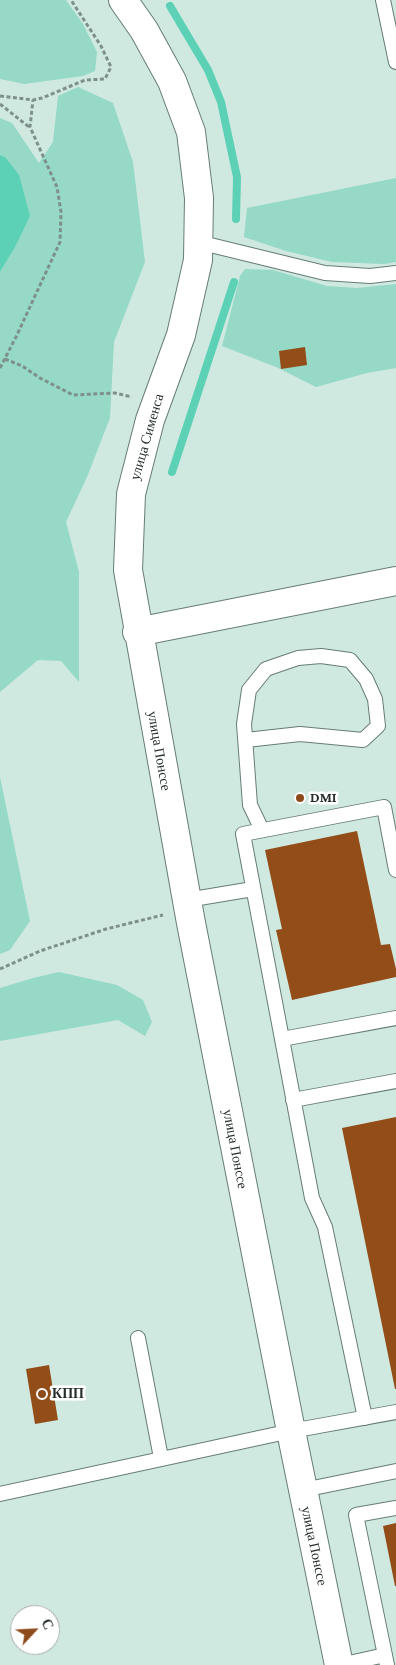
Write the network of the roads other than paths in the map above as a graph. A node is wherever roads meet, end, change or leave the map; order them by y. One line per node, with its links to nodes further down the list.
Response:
1 (123, 0): 5 (street, улица Сименса)
2 (383, 0): 3 (lane)
3 (393, 34): 4 (lane)
4 (396, 62)
5 (198, 242): 6 (lane); 8 (street, улица Сименса)
6 (396, 273)
7 (396, 581): 8 (street)
8 (138, 632): 13 (street, улица Понссе)
9 (246, 740): 9 (lane); 10 (lane)
10 (262, 830): 11 (lane); 12 (lane)
11 (396, 870)
12 (253, 889): 13 (lane); 15 (lane)
13 (187, 904): 21 (street, улица Понссе)
14 (396, 1018): 15 (lane)
15 (282, 1040): 17 (lane)
16 (396, 1081): 17 (lane)
17 (293, 1100): 20 (lane)
18 (138, 1338): 22 (lane)
19 (396, 1412): 20 (lane)
20 (365, 1418): 21 (lane)
21 (290, 1431): 22 (lane); 24 (street, улица Понссе)
22 (161, 1458): 25 (lane)
23 (396, 1471): 24 (lane)
24 (303, 1490): 28 (street, улица Понссе)
25 (0, 1494)
26 (396, 1508): 27 (lane)
27 (386, 1660): 28 (lane)
28 (339, 1665)

